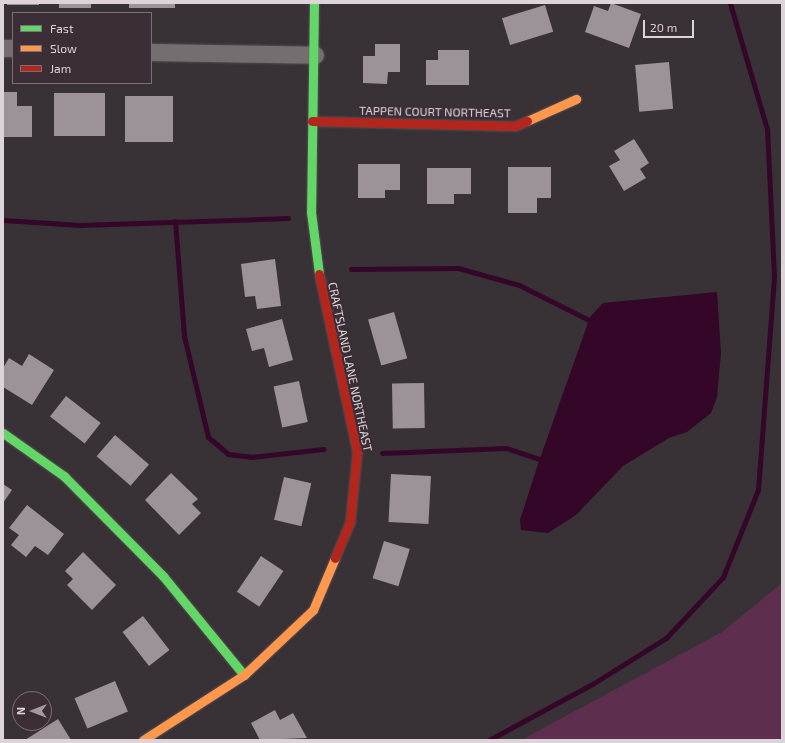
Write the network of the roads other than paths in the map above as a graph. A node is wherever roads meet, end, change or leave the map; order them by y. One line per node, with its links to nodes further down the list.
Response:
1 (314, 3): 3 (street, CRAFTSLAND LANE NORTHEAST)
2 (152, 52): 3 (street)
3 (315, 55): 5 (street, CRAFTSLAND LANE NORTHEAST)
4 (576, 99): 5 (street, TAPPEN COURT NORTHEAST)
5 (312, 121): 7 (street, CRAFTSLAND LANE NORTHEAST)
6 (3, 433): 7 (street)
7 (244, 675): 8 (street, CRAFTSLAND LANE NORTHEAST)
8 (143, 740)

